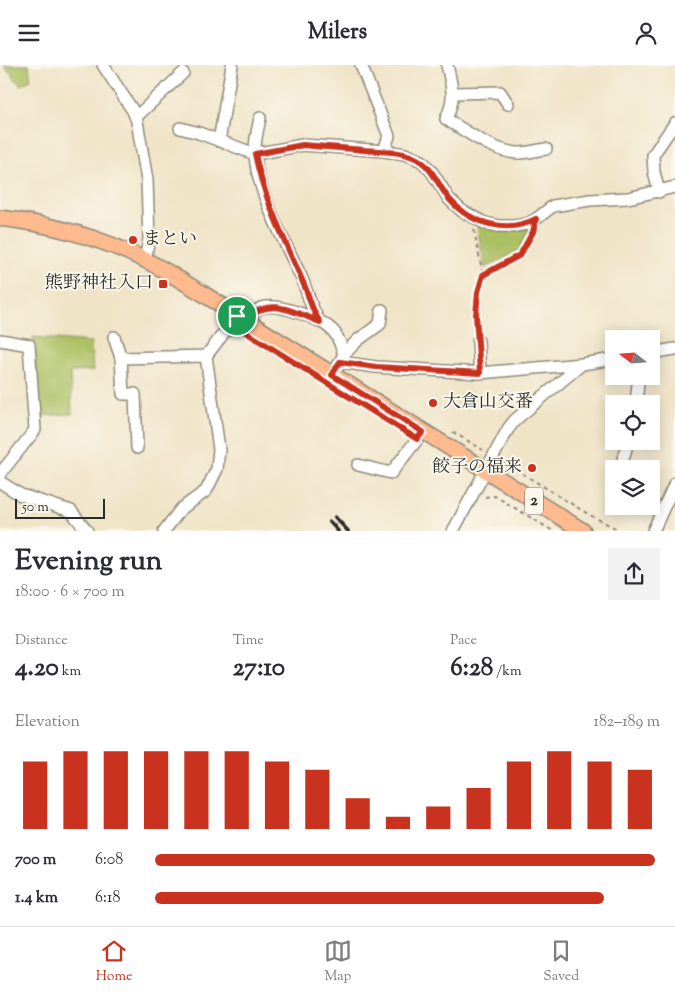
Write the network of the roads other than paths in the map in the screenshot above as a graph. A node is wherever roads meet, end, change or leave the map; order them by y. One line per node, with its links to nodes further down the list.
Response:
1 (103, 65): 8 (street)
2 (232, 65): 12 (street)
3 (361, 65): 14 (street)
4 (446, 65): 6 (street)
5 (184, 73): 8 (street)
6 (454, 93): 7 (street); 13 (street)
7 (508, 105)
8 (136, 117): 19 (street)
9 (260, 118): 15 (street)
10 (675, 123): 17 (street)
11 (180, 128): 12 (street)
12 (219, 141): 15 (street)
13 (546, 149)
14 (384, 151): 15 (street); 17 (street)
15 (255, 154): 22 (street)
16 (675, 187): 17 (street)
17 (659, 192)
18 (0, 221): 19 (main road, 2)
19 (145, 260): 21 (main road, 2)
20 (382, 310): 30 (street)
21 (241, 318): 22 (street); 28 (street); 34 (main road, 2)
22 (320, 322): 30 (street)
23 (114, 337): 29 (street)
24 (0, 340): 39 (street)
25 (478, 341): 33 (street)
26 (675, 349): 27 (street)
27 (660, 352)
28 (206, 356): 29 (street); 43 (street)
29 (121, 358): 36 (street)
30 (342, 358): 33 (street); 34 (street)
31 (605, 360): 32 (street)
32 (582, 363): 33 (street); 38 (street)
33 (480, 373)
34 (332, 375): 35 (main road, 2)
35 (423, 432): 37 (street); 38 (main road, 2)
36 (137, 448)
37 (358, 465)
38 (485, 471): 44 (street); 45 (main road, 2)
39 (0, 474)
40 (0, 482): 42 (street)
41 (675, 483): 46 (street)
42 (87, 531)
43 (164, 531)
44 (452, 531)
45 (583, 531)
46 (653, 531)

